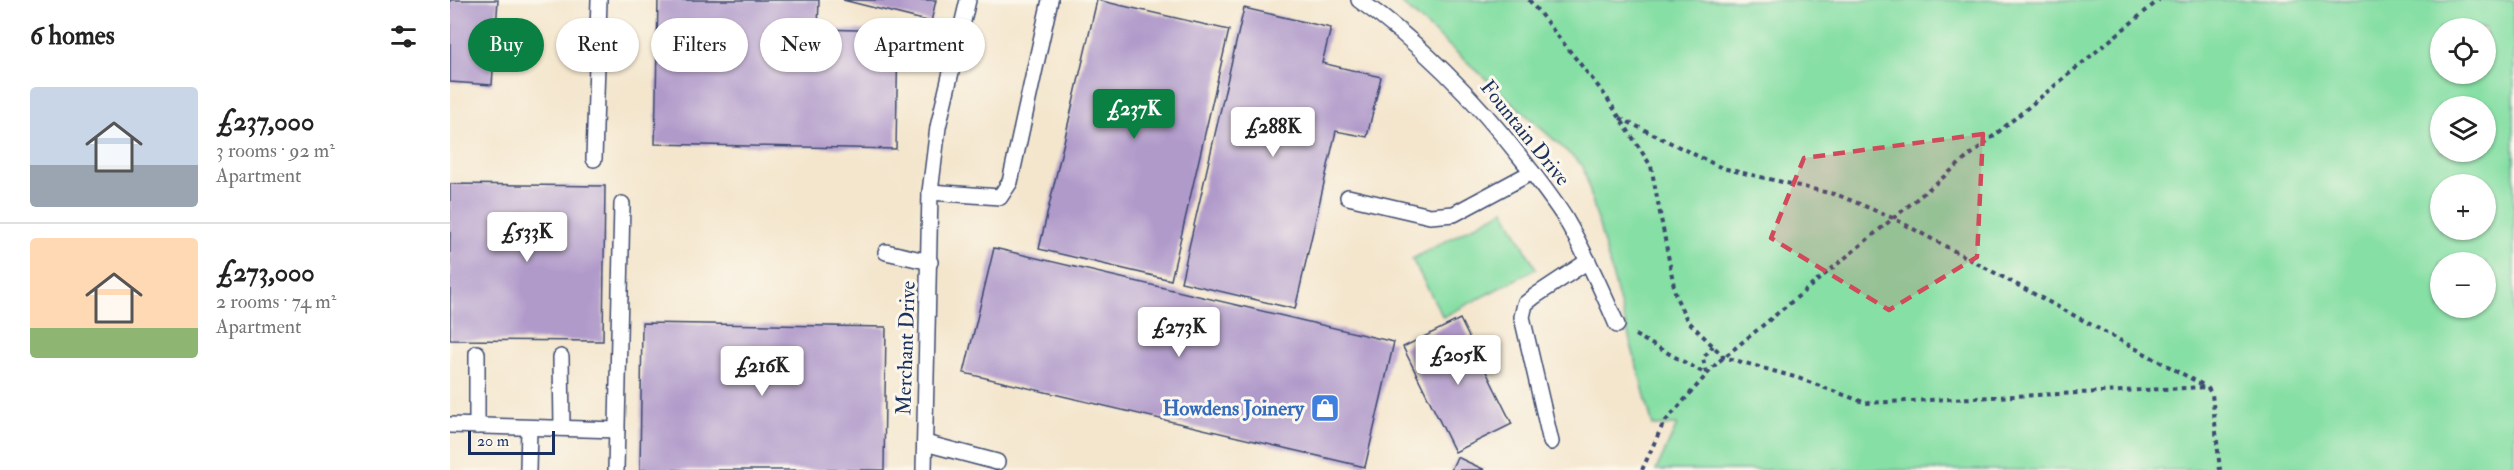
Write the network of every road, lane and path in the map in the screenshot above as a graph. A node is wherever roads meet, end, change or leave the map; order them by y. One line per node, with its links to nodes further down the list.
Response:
1 (599, 0): 8 (lane)
2 (968, 0): 10 (lane)
3 (1050, 0): 10 (lane)
4 (1359, 0): 9 (lane, Fountain Drive)
5 (1529, 0): 7 (path)
6 (2158, 0): 13 (path)
7 (1620, 118): 13 (path); 18 (path)
8 (594, 159)
9 (1532, 172): 11 (lane); 15 (lane, Fountain Drive)
10 (930, 192): 16 (lane, Merchant Drive)
11 (1348, 197)
12 (622, 204): 28 (lane)
13 (1893, 218): 21 (path); 23 (path)
14 (885, 252): 16 (lane)
15 (1588, 261): 17 (lane, Fountain Drive); 29 (lane)
16 (930, 262): 30 (lane, Merchant Drive)
17 (1617, 325): 22 (path)
18 (1713, 346): 21 (path); 22 (path)
19 (477, 353): 25 (lane)
20 (561, 357): 27 (lane)
21 (1724, 357): 22 (path); 23 (path)
22 (1706, 374): 35 (path)
23 (2207, 387): 36 (path)
24 (450, 426): 25 (lane)
25 (477, 426): 26 (lane)
26 (529, 428): 27 (lane); 32 (lane)
27 (562, 428): 28 (lane)
28 (617, 430): 33 (lane)
29 (1551, 442)
30 (925, 443): 31 (lane); 34 (lane, Merchant Drive)
31 (996, 462)
32 (528, 470)
33 (616, 470)
34 (924, 470)
35 (1642, 470)
36 (2220, 470)

